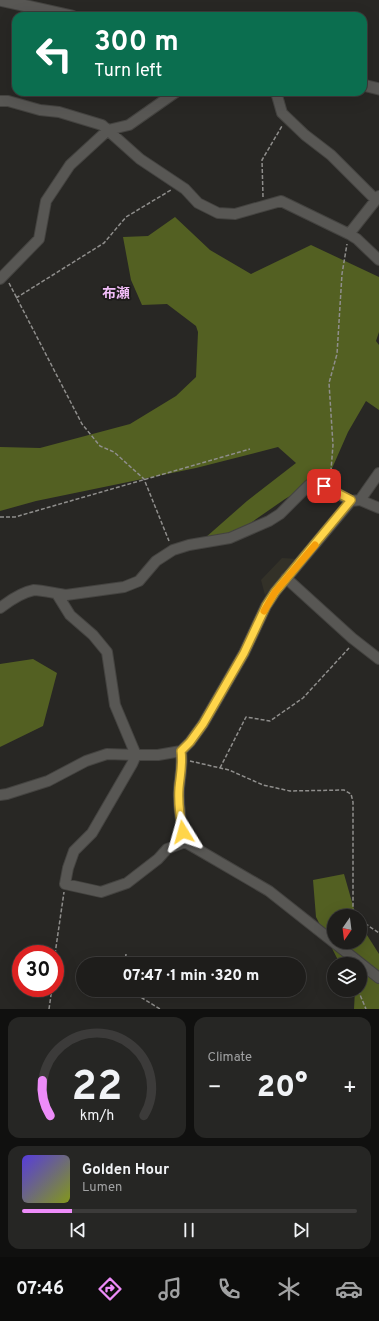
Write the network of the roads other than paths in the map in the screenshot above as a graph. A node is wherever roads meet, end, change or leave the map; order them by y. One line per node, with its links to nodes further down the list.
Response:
1 (0, 0): 2 (main road)
2 (54, 12)
3 (367, 86): 4 (main road)
4 (379, 89)
5 (170, 96): 8 (street)
6 (277, 96): 9 (street)
7 (0, 101): 8 (street)
8 (108, 130): 10 (street); 12 (street)
9 (378, 198): 10 (street)
10 (349, 234): 11 (street)
11 (379, 260)
12 (2, 277)
13 (379, 473): 14 (street)
14 (356, 500): 15 (street); 16 (street); 17 (street)
15 (379, 508)
16 (286, 578): 19 (street); 21 (street)
17 (57, 594): 18 (street); 20 (street)
18 (0, 608)
19 (379, 659)
20 (136, 755): 21 (street); 22 (street); 23 (street)
21 (182, 755): 23 (street)
22 (0, 794)
23 (185, 842): 24 (street)
24 (379, 978)

